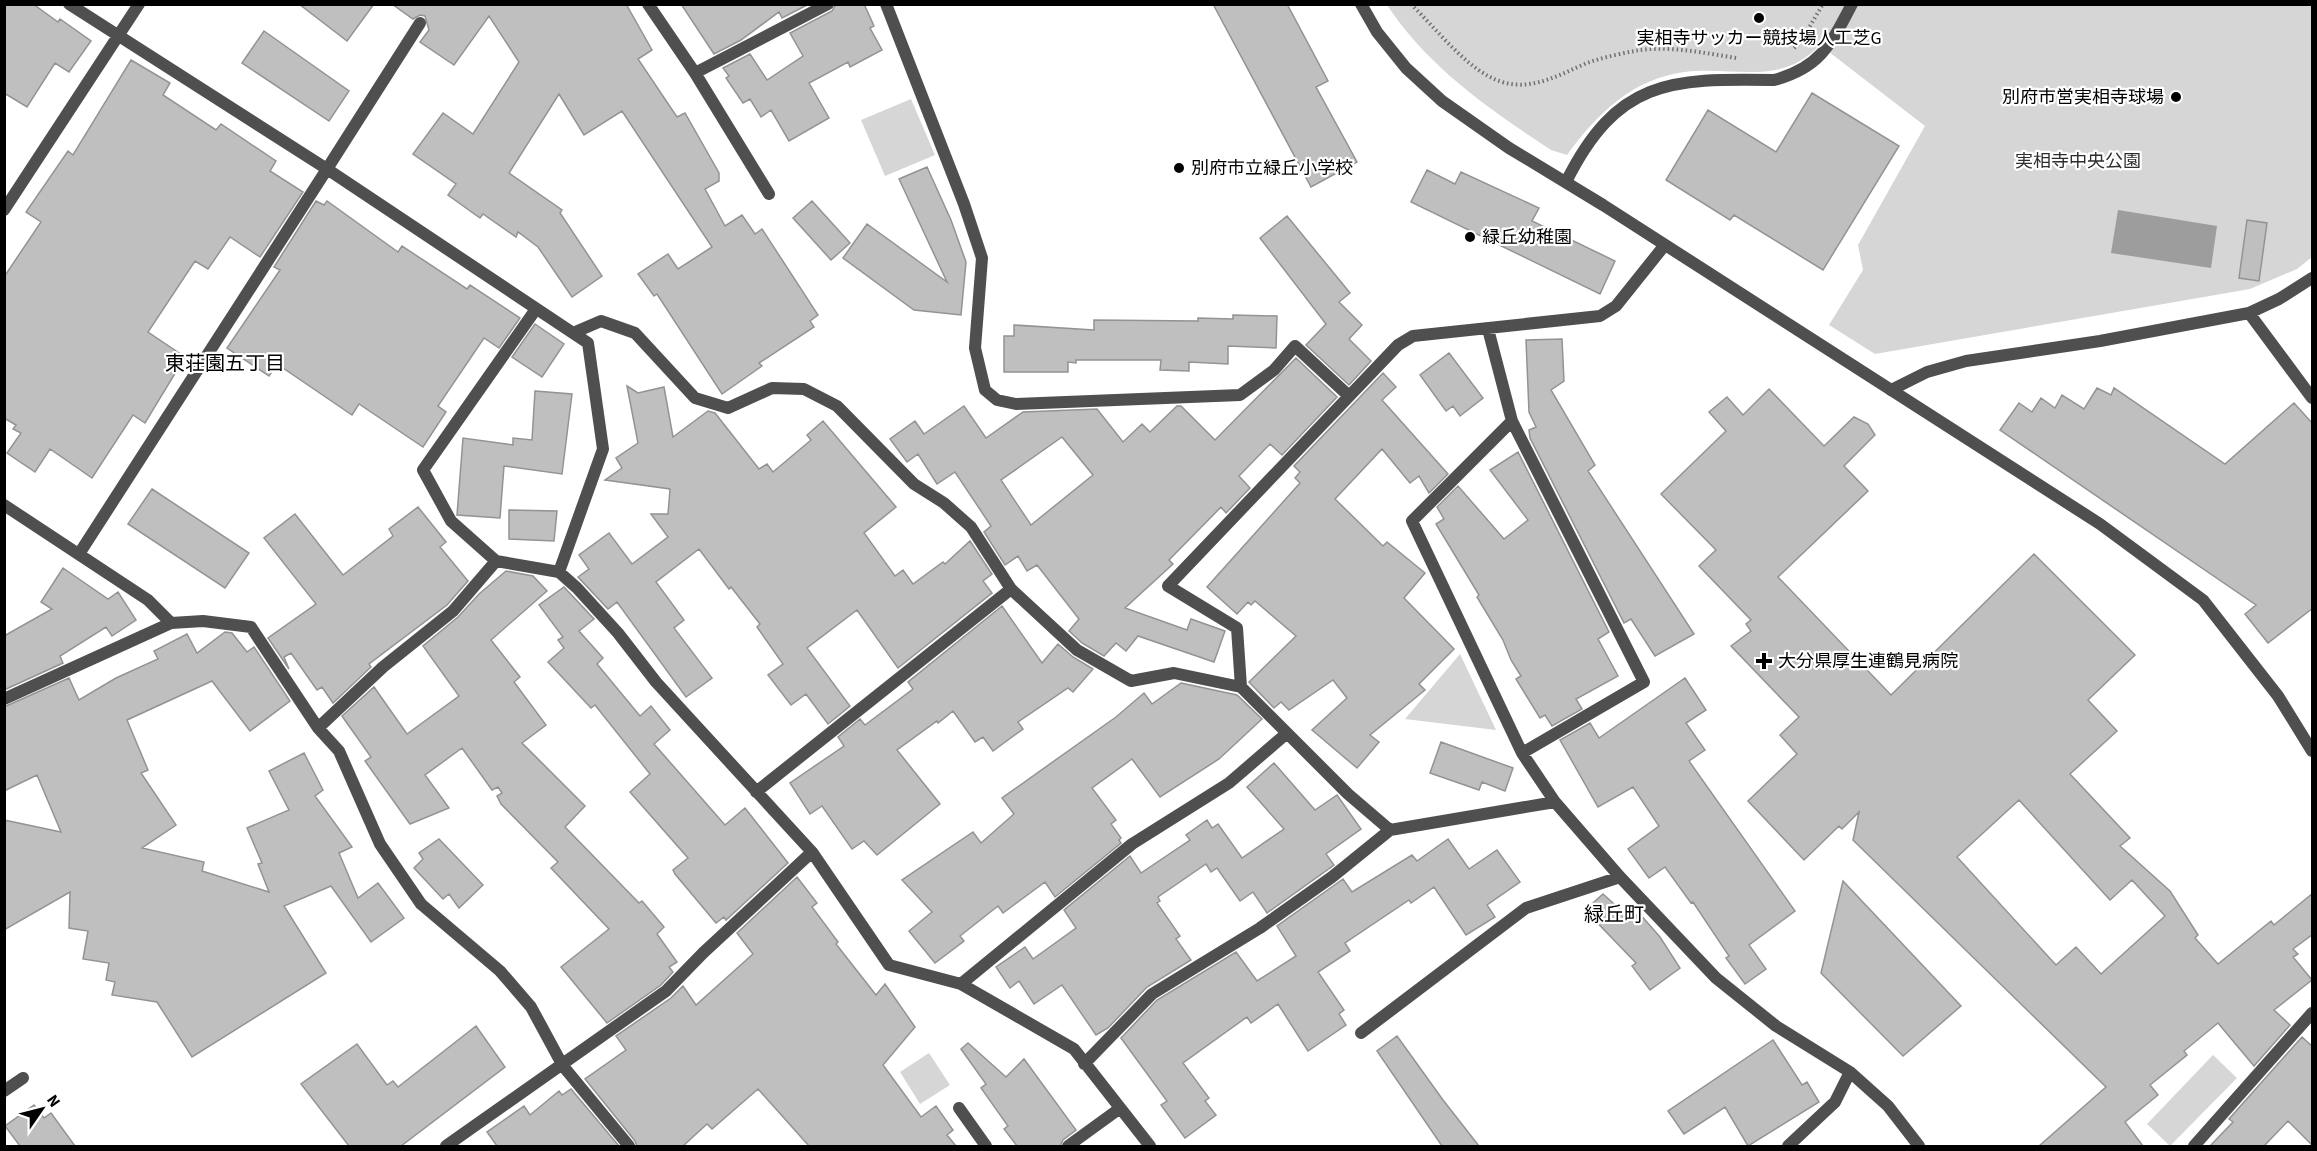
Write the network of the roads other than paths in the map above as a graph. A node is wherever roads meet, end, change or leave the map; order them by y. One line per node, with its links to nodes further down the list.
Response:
1 (69, 4): 9 (street)
2 (139, 4): 9 (street)
3 (648, 4): 10 (street)
4 (828, 4): 10 (street)
5 (886, 4): 22 (street)
6 (1361, 4): 12 (street)
7 (1852, 4): 12 (street)
8 (420, 23): 11 (street)
9 (118, 37): 11 (street); 14 (street)
10 (695, 73): 13 (street)
11 (327, 169): 17 (street); 26 (street)
12 (1566, 182): 15 (street)
13 (769, 194)
14 (4, 210)
15 (1664, 246): 19 (street); 21 (street)
16 (2313, 278): 18 (street)
17 (536, 309): 20 (street); 27 (street)
18 (2248, 313): 21 (street); 23 (street)
19 (1488, 329): 22 (street); 24 (street)
20 (573, 333): 28 (street); 29 (street)
21 (1892, 390): 35 (street)
22 (1349, 396): 31 (street)
23 (2313, 398)
24 (1512, 422): 36 (street); 36 (street)
25 (4, 505): 26 (street)
26 (79, 555): 30 (street)
27 (496, 561): 28 (street); 33 (street)
28 (559, 573): 37 (street)
29 (1011, 589): 31 (street); 37 (street)
30 (171, 623): 32 (street); 33 (street)
31 (1241, 687): 34 (street)
32 (4, 699)
33 (318, 728): 46 (street)
34 (1286, 734): 39 (street); 42 (street)
35 (2313, 751)
36 (1522, 753): 38 (street)
37 (756, 792): 40 (street)
38 (1556, 802): 39 (street); 41 (street)
39 (1390, 830): 45 (street)
40 (812, 852): 42 (street); 46 (street)
41 (1620, 877): 44 (street); 47 (street)
42 (961, 984): 45 (street)
43 (2313, 1012): 59 (street)
44 (1361, 1033)
45 (1084, 1064): 51 (street)
46 (563, 1066): 52 (street); 53 (street)
47 (1850, 1072): 57 (street); 58 (street)
48 (23, 1078): 49 (street)
49 (4, 1091)
50 (959, 1108): 54 (street)
51 (1119, 1109): 55 (street); 56 (street)
52 (446, 1146)
53 (629, 1146)
54 (986, 1146)
55 (1068, 1146)
56 (1150, 1146)
57 (1788, 1146)
58 (1919, 1146)
59 (2194, 1146)

